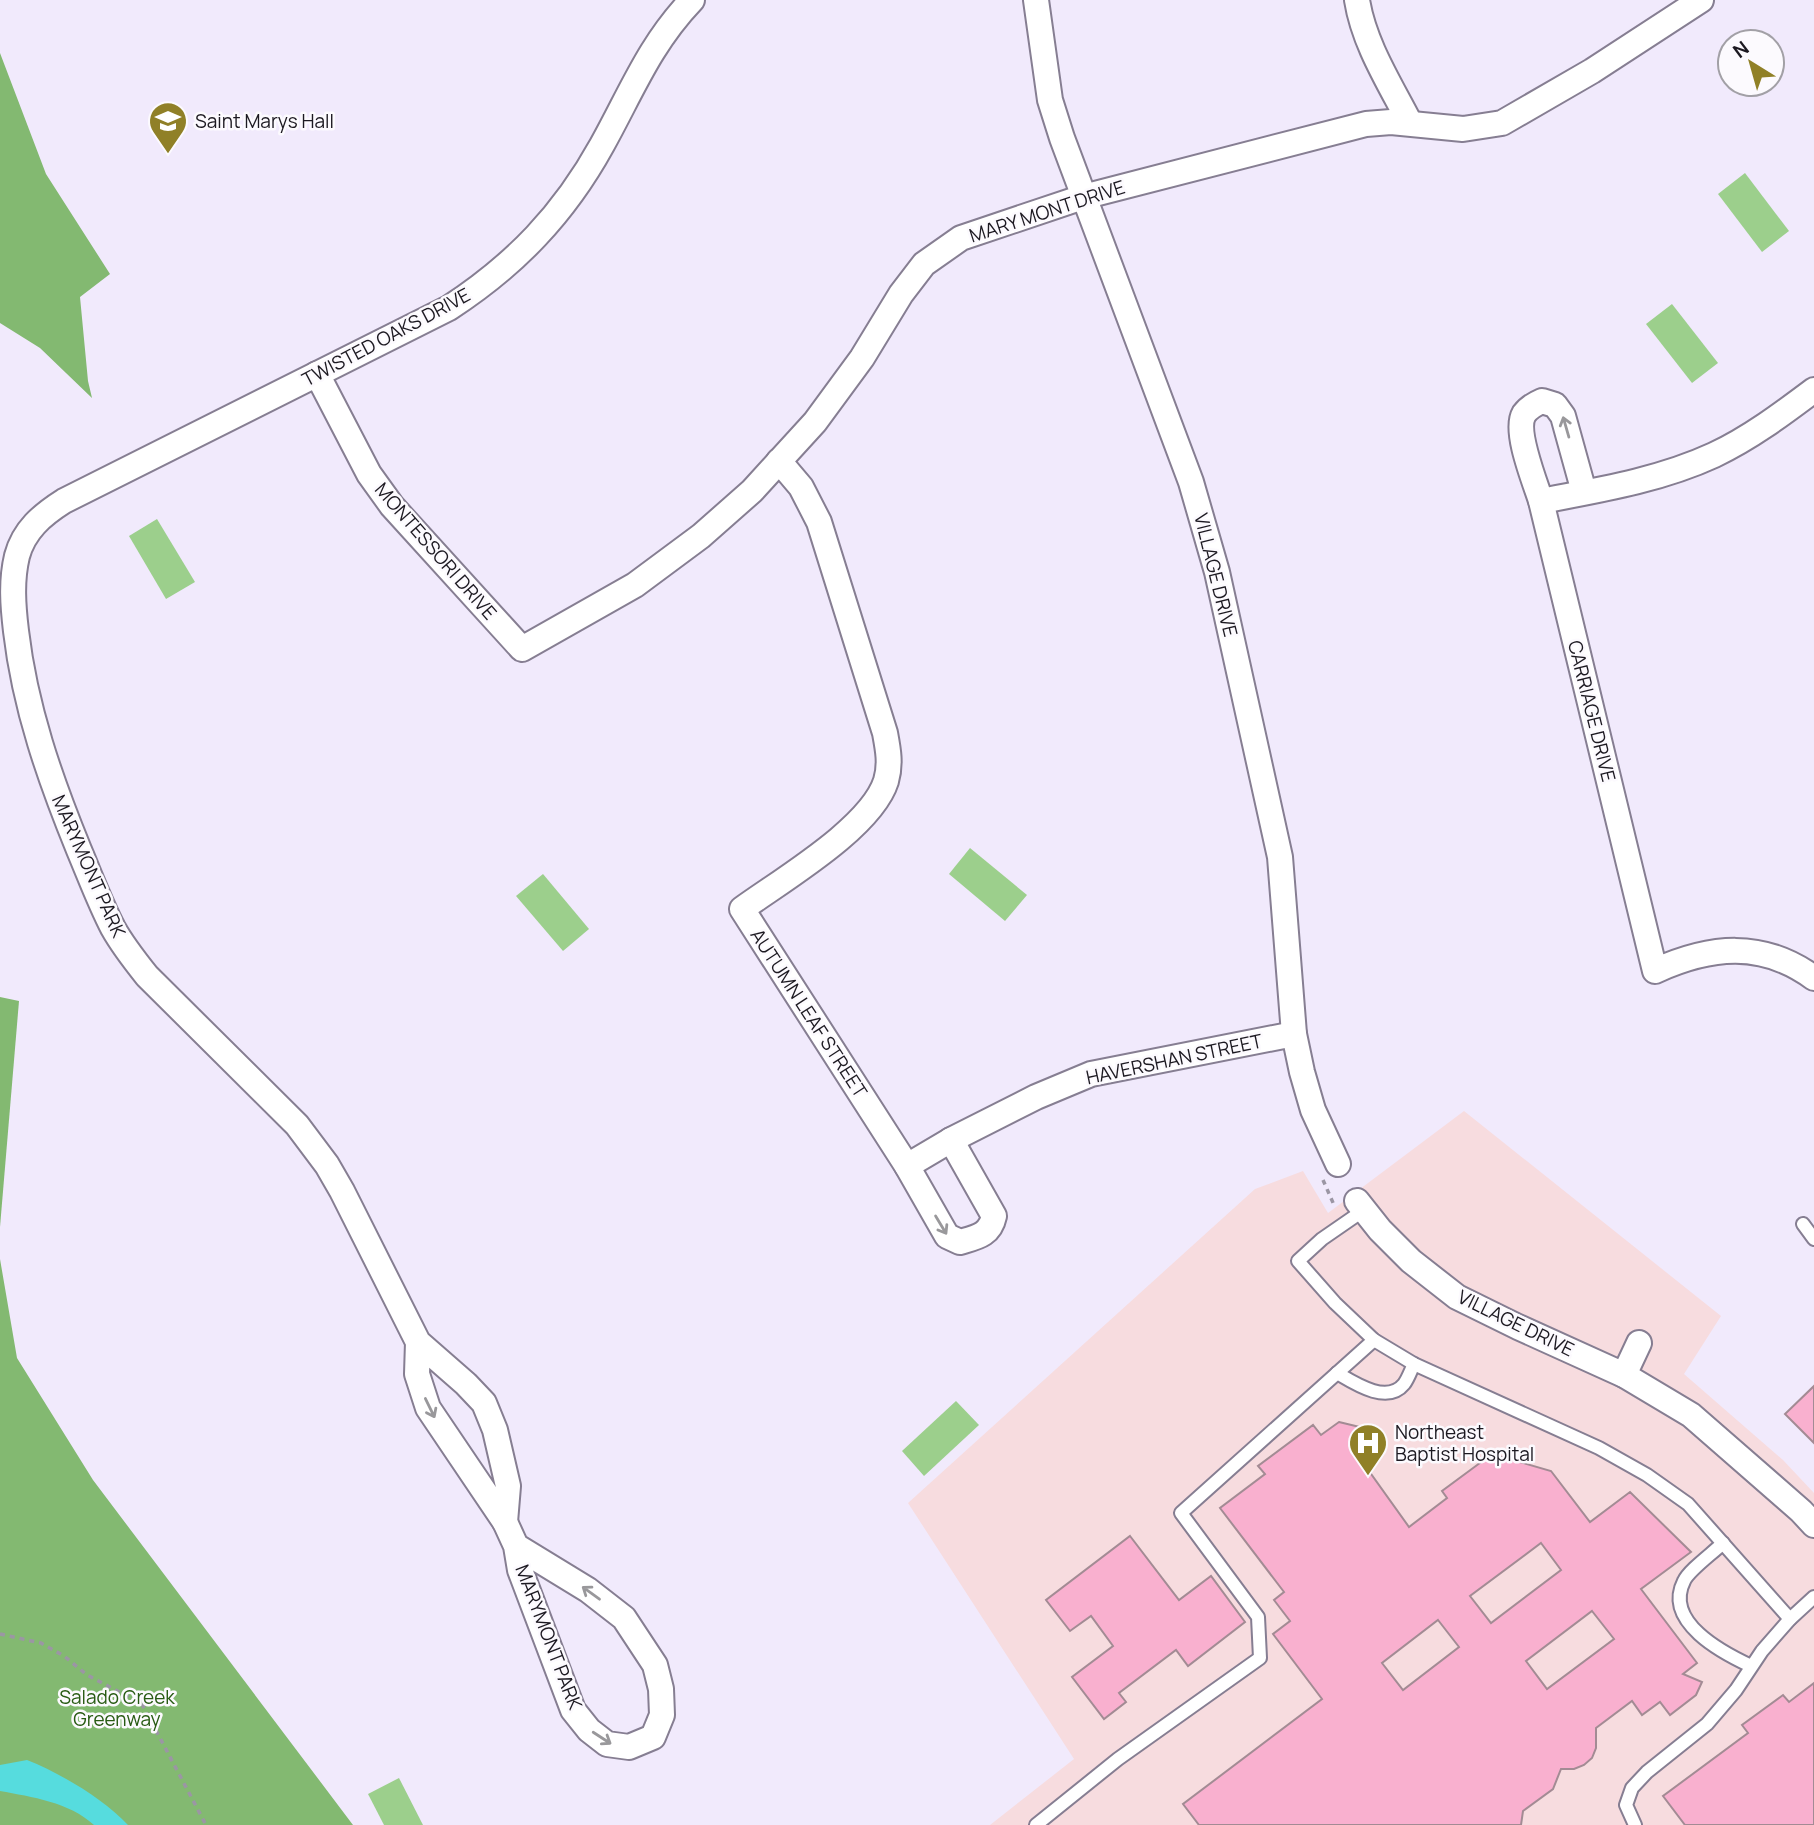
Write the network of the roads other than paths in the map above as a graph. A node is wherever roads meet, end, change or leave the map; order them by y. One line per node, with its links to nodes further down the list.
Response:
1 (692, 0): 7 (street, TWISTED OAKS DRIVE)
2 (1036, 0): 6 (street, VILLAGE DRIVE)
3 (1357, 0): 5 (street)
4 (1701, 0): 5 (street, MARY MONT DRIVE)
5 (1410, 123): 6 (street, MARY MONT DRIVE)
6 (1083, 197): 10 (street, MARY MONT DRIVE); 15 (street, VILLAGE DRIVE)
7 (317, 374): 9 (street, TWISTED OAKS DRIVE); 13 (street, MONTESSORI DRIVE)
8 (1814, 390): 11 (street)
9 (195, 436): 23 (street, MARYMONT PARK)
10 (779, 461): 13 (street, MARY MONT DRIVE); 18 (street, AUTUMN LEAF STREET)
11 (1584, 492): 12 (street); 12 (street, CARRIAGE DRIVE, one-way to 12)
12 (1541, 501): 14 (street, CARRIAGE DRIVE)
13 (522, 649)
14 (1814, 978)
15 (1294, 1034): 16 (street, HAVERSHAN STREET); 17 (street, VILLAGE DRIVE)
16 (951, 1140): 18 (street, HAVERSHAN STREET); 18 (street, AUTUMN LEAF STREET, one-way to 16)
17 (1338, 1164)
18 (906, 1166)
19 (1360, 1205): 22 (lane); 27 (street, VILLAGE DRIVE)
20 (1803, 1224): 21 (lane)
21 (1814, 1239)
22 (1374, 1340): 25 (lane); 26 (lane)
23 (418, 1342): 28 (street, MARYMONT PARK, one-way to 28); 28 (street, MARYMONT PARK)
24 (1639, 1343): 27 (street)
25 (1414, 1364): 26 (lane); 30 (lane)
26 (1337, 1373): 36 (lane)
27 (1624, 1376): 29 (street, VILLAGE DRIVE)
28 (505, 1522): 31 (street, MARYMONT PARK)
29 (1814, 1525)
30 (1723, 1543): 33 (lane); 34 (lane)
31 (516, 1546): 31 (street, MARYMONT PARK, one-way to 31)
32 (1814, 1597): 33 (lane)
33 (1790, 1619): 34 (lane)
34 (1751, 1666): 35 (lane)
35 (1633, 1824)
36 (1036, 1825)

